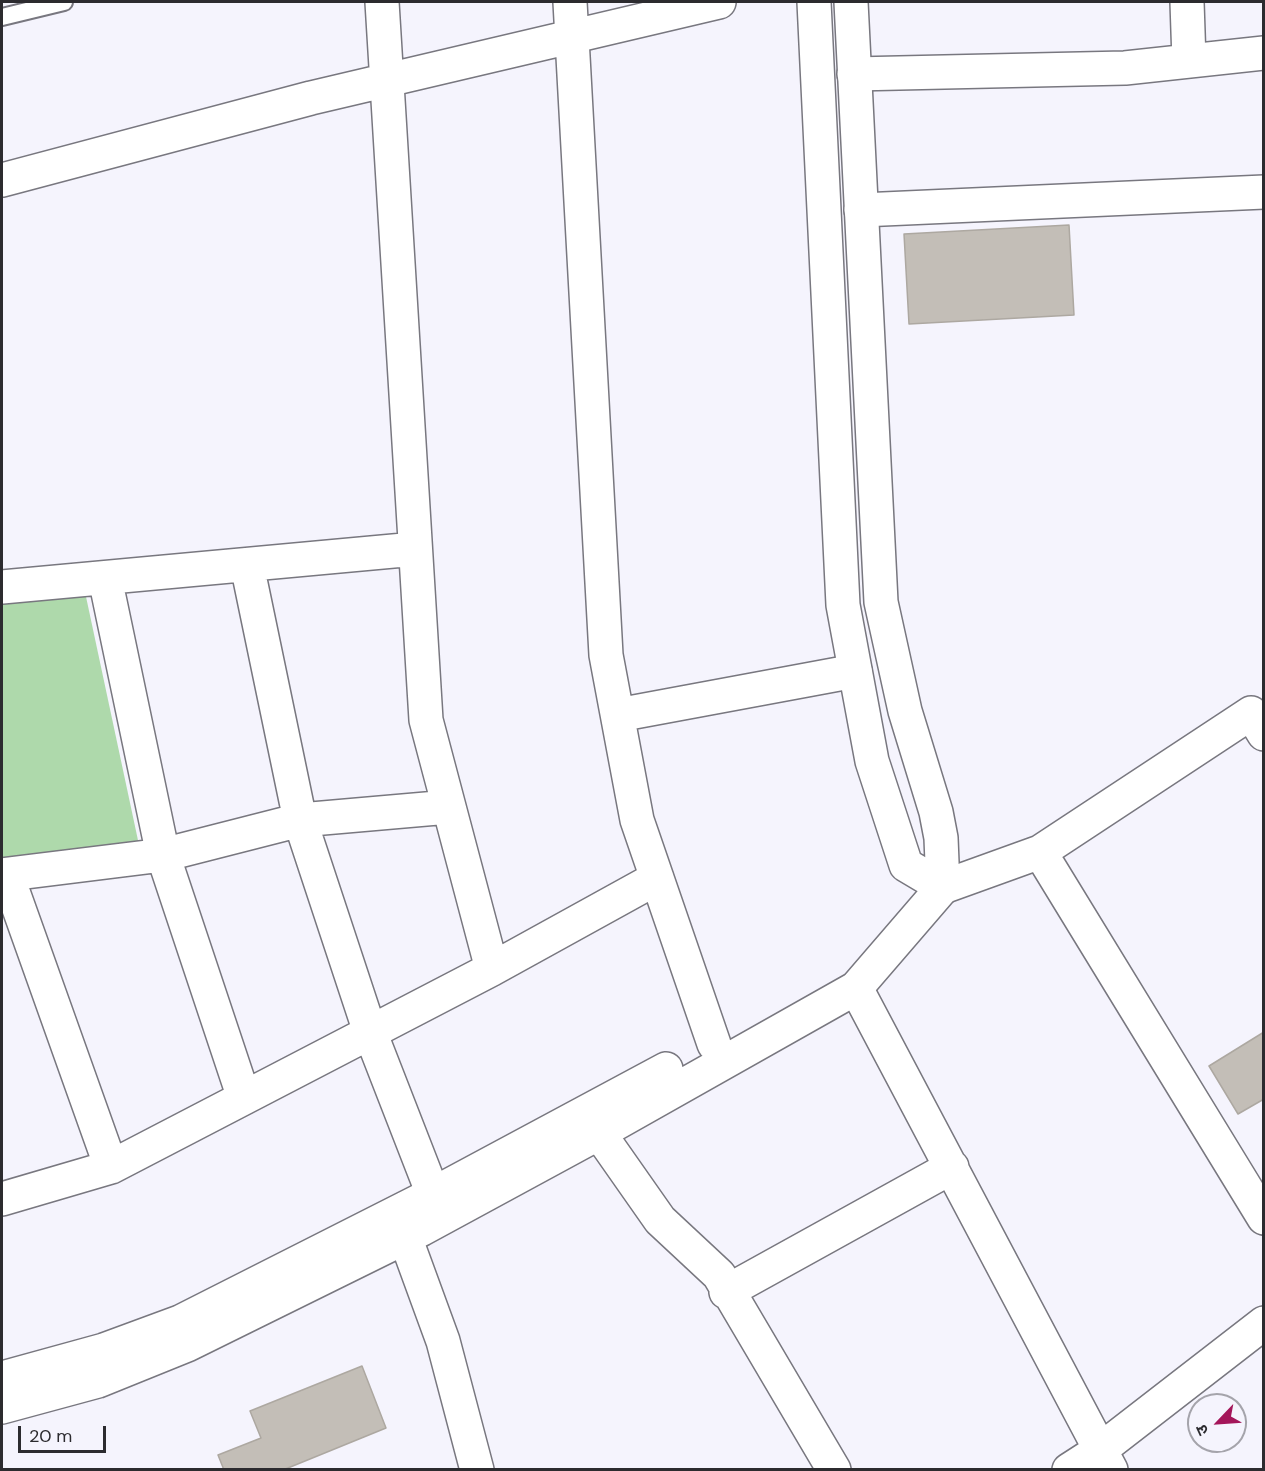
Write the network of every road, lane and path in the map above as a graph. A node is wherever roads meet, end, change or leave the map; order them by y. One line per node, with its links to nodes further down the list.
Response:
1 (64, 2): 8 (lane)
2 (382, 2): 13 (street)
3 (570, 2): 9 (street)
4 (719, 2): 9 (street)
5 (814, 2): 21 (street)
6 (851, 2): 12 (street)
7 (1187, 2): 11 (street)
8 (2, 17)
9 (572, 36): 13 (street); 22 (street)
10 (1263, 53): 11 (street)
11 (1189, 61): 12 (street)
12 (854, 74): 16 (street)
13 (385, 81): 14 (street); 17 (street)
14 (2, 180)
15 (1263, 192): 16 (street)
16 (861, 210): 30 (street)
17 (415, 549): 18 (street); 24 (street)
18 (248, 565): 19 (street); 25 (street)
19 (105, 578): 20 (street); 27 (street)
20 (2, 587)
21 (855, 672): 22 (street); 30 (street)
22 (618, 715): 29 (street)
23 (1259, 717): 26 (street)
24 (449, 807): 25 (street); 31 (street)
25 (300, 820): 27 (street); 33 (street)
26 (1040, 852): 30 (street); 41 (street)
27 (163, 855): 28 (street); 35 (street)
28 (4, 875): 37 (street)
29 (657, 878): 31 (street); 34 (street)
30 (943, 887): 32 (street)
31 (492, 969): 33 (street)
32 (865, 979): 34 (street); 36 (street); 38 (street)
33 (370, 1032): 35 (street); 39 (street)
34 (714, 1044): 39 (street)
35 (244, 1098): 37 (street)
36 (599, 1133): 42 (street); 43 (street)
37 (111, 1167): 40 (street)
38 (952, 1167): 43 (street); 47 (street)
39 (433, 1194): 45 (street)
40 (2, 1199)
41 (1263, 1218)
42 (405, 1237): 46 (street); 48 (street)
43 (726, 1292): 49 (street)
44 (1263, 1323): 47 (street)
45 (2, 1378)
46 (2, 1407)
47 (1105, 1460): 50 (street)
48 (477, 1470)
49 (834, 1470)
50 (1069, 1470)

